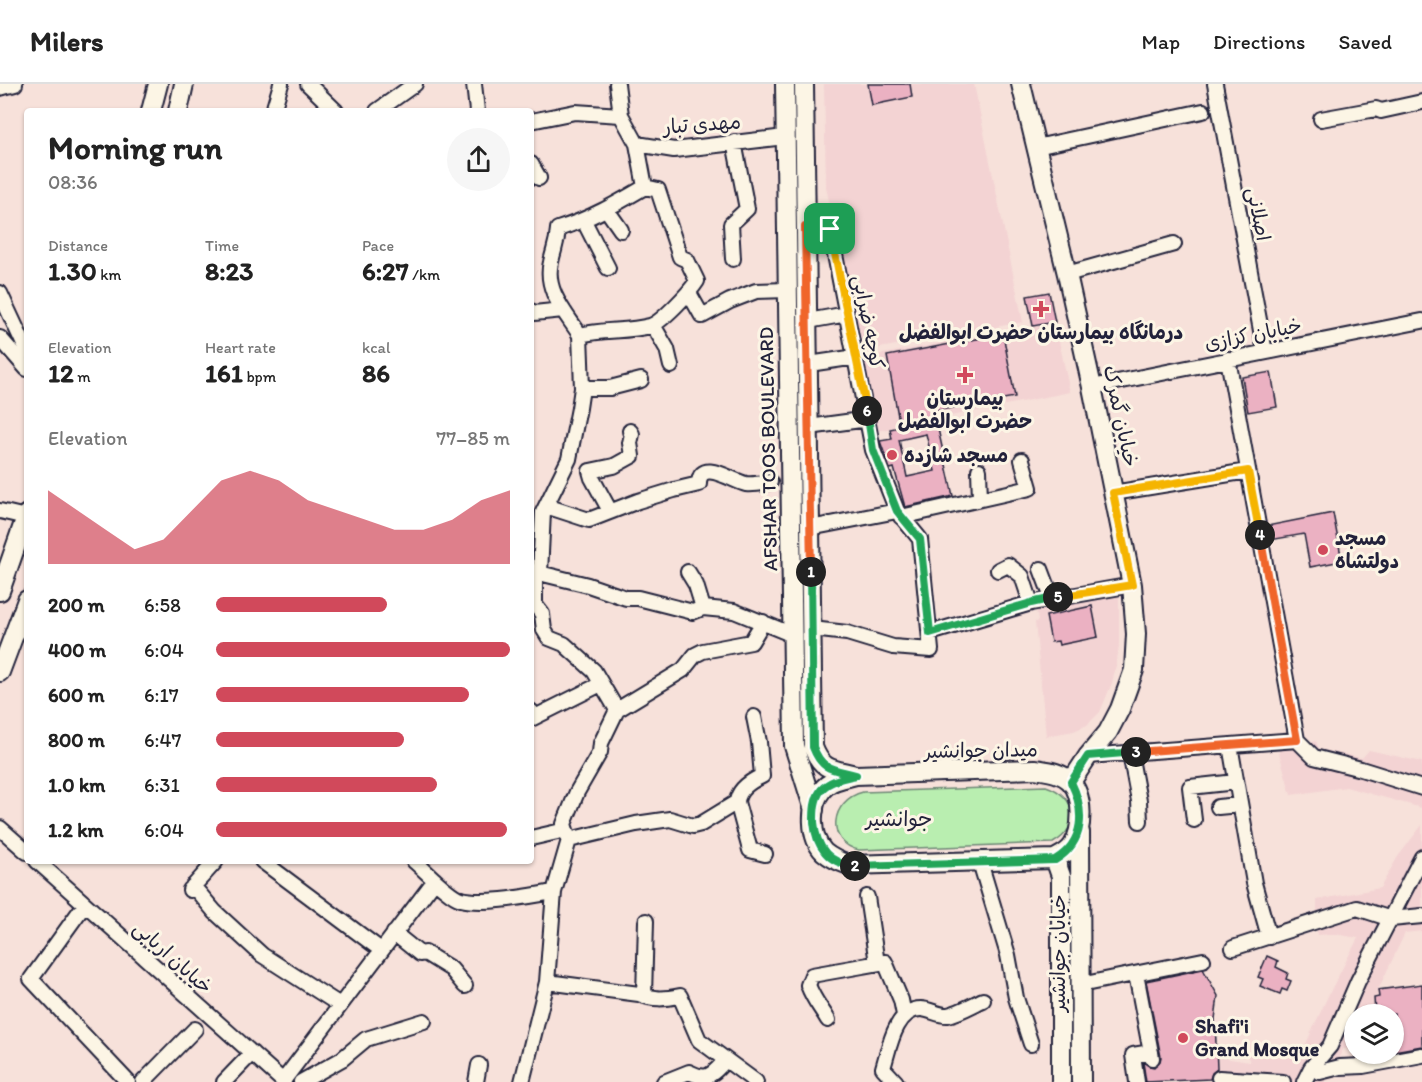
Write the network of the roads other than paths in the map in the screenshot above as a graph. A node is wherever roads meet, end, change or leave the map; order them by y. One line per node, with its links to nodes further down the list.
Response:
1 (15, 84): 12 (street)
2 (158, 84): 14 (main road)
3 (281, 84): 15 (street)
4 (308, 84): 16 (street)
5 (415, 84): 17 (street)
6 (474, 84): 18 (street)
7 (617, 84): 20 (street)
8 (785, 84): 23 (main road, AFSHAR TOOS BOULEVARD)
9 (804, 84): 32 (main road, AFSHAR TOOS BOULEVARD)
10 (1021, 84): 26 (main road, خیابان گمرک)
11 (1215, 84): 51 (street, اصلانی)
12 (0, 88)
13 (1422, 102): 21 (street)
14 (152, 108)
15 (274, 108)
16 (333, 108)
17 (381, 108)
18 (477, 108)
19 (1203, 111): 26 (street)
20 (621, 115): 22 (street); 25 (street, مهدی تبار)
21 (1321, 119)
22 (534, 120)
23 (785, 137): 24 (street, مهدی تبار); 38 (main road, AFSHAR TOOS BOULEVARD)
24 (734, 142): 25 (street, مهدی تبار); 35 (street)
25 (637, 144): 29 (street)
26 (1036, 147): 37 (main road, خیابان گمرک)
27 (534, 169): 28 (street)
28 (539, 178)
29 (645, 187): 30 (street); 40 (street)
30 (607, 210): 31 (street); 33 (street)
31 (584, 221): 36 (street); 42 (street)
32 (805, 227): 44 (street, کوچه ضرابی); 45 (main road, AFSHAR TOOS BOULEVARD)
33 (621, 230)
34 (1174, 244): 37 (street)
35 (733, 259)
36 (608, 268)
37 (1067, 274): 58 (main road, خیابان گمرک)
38 (788, 290): 40 (street); 89 (main road, AFSHAR TOOS BOULEVARD)
39 (0, 292): 41 (street)
40 (689, 293): 47 (street)
41 (3, 309): 50 (street)
42 (563, 310): 43 (street); 48 (street)
43 (534, 313)
44 (847, 315): 45 (street); 52 (street, کوچه ضرابی)
45 (808, 321): 54 (main road, AFSHAR TOOS BOULEVARD)
46 (1422, 321): 51 (street, خیابان کزازی)
47 (653, 326): 48 (street); 56 (street)
48 (580, 335): 59 (street)
49 (0, 338): 55 (street)
50 (24, 346)
51 (1265, 352): 53 (street, خیابان کزازی)
52 (856, 357): 54 (street); 60 (street, کوچه ضرابی)
53 (1228, 359): 58 (street, خیابان کزازی); 65 (street)
54 (809, 364): 61 (main road, AFSHAR TOOS BOULEVARD)
55 (24, 366)
56 (672, 366)
57 (641, 380): 59 (street)
58 (1092, 387): 67 (main road, خیابان گمرک)
59 (582, 388): 69 (street)
60 (868, 419): 61 (street); 72 (street, کوچه ضرابی)
61 (809, 427): 75 (main road, AFSHAR TOOS BOULEVARD)
62 (630, 431): 71 (street)
63 (1023, 460): 68 (street)
64 (978, 470): 68 (street)
65 (1248, 471): 67 (street); 96 (street)
66 (770, 482): 71 (street)
67 (1113, 493): 80 (main road, خیابان گمرک)
68 (980, 499): 72 (street)
69 (546, 506): 71 (street); 78 (street)
70 (0, 511): 73 (street)
71 (610, 511)
72 (899, 514): 75 (street); 88 (street, کوچه ضرابی)
73 (24, 515)
74 (24, 521): 81 (main road)
75 (810, 528): 87 (main road, AFSHAR TOOS BOULEVARD)
76 (1041, 569): 82 (street)
77 (998, 570): 83 (street)
78 (535, 572): 84 (street); 92 (street)
79 (688, 572): 84 (street)
80 (1132, 585): 82 (street); 99 (main road, خیابان گمرک)
81 (0, 591)
82 (1052, 598): 83 (street)
83 (1031, 603): 88 (street)
84 (703, 608): 86 (street)
85 (24, 615): 90 (main road)
86 (763, 622): 89 (street); 93 (street)
87 (812, 629): 88 (street, کوچه ضرابی); 100 (main road, AFSHAR TOOS BOULEVARD)
88 (930, 633)
89 (793, 635): 107 (main road, AFSHAR TOOS BOULEVARD)
90 (20, 636): 91 (main road)
91 (0, 672)
92 (601, 684): 93 (street); 95 (street)
93 (617, 710): 112 (street)
94 (754, 717): 104 (street)
95 (534, 718)
96 (1297, 740): 97 (street); 103 (street)
97 (1230, 745): 98 (street); 102 (street)
98 (1130, 753): 99 (street); 109 (street)
99 (1088, 756): 101 (main road, خیابان گمرک)
100 (856, 775): 101 (main road, میدان جوانشیر); 107 (main road, میدان جوانشیر)
101 (1071, 782): 110 (main road)
102 (1236, 782): 105 (street); 108 (street)
103 (1422, 788)
104 (737, 802): 112 (street); 115 (street)
105 (1239, 805): 106 (street); 131 (street)
106 (1218, 807)
107 (814, 810): 118 (main road)
108 (1194, 820)
109 (1140, 821)
110 (1080, 825): 117 (main road); 139 (main road, خیابان جوانشیر)
111 (0, 828): 114 (street)
112 (567, 835): 113 (street); 124 (street)
113 (534, 838)
114 (24, 849)
115 (765, 854)
116 (1422, 857): 128 (street)
117 (1055, 860): 118 (main road); 164 (main road, خیابان جوانشیر)
118 (980, 862): 147 (street)
119 (40, 864): 126 (street, خیابان اربابی)
120 (213, 864): 142 (street)
121 (266, 864): 133 (street)
122 (417, 864): 123 (street)
123 (435, 880): 124 (street); 130 (street)
124 (555, 892): 137 (street)
125 (867, 897): 135 (street)
126 (85, 904): 148 (street, خیابان اربابی); 155 (street)
127 (1422, 916): 128 (street)
128 (1391, 919): 131 (street); 152 (street)
129 (646, 921): 140 (street)
130 (394, 933): 133 (street); 138 (street)
131 (1269, 937): 132 (street)
132 (1233, 948)
133 (381, 950): 142 (street)
134 (1203, 960): 136 (street)
135 (877, 963): 143 (street); 145 (street)
136 (1136, 974): 139 (street); 166 (street)
137 (547, 982): 140 (street); 160 (street)
138 (465, 986)
139 (1080, 986): 165 (main road, خیابان جوانشیر)
140 (644, 996): 150 (street)
141 (982, 1000): 143 (street)
142 (340, 1005): 154 (street)
143 (904, 1015): 163 (street)
144 (424, 1020): 158 (street)
145 (828, 1020)
146 (195, 1029): 156 (street)
147 (1031, 1044)
148 (252, 1053): 154 (street, خیابان اربابی); 157 (street)
149 (1422, 1055): 152 (street)
150 (726, 1060): 161 (street); 162 (street)
151 (480, 1065): 159 (street)
152 (1318, 1074): 168 (street)
153 (1220, 1078): 167 (street)
154 (283, 1081)
155 (128, 1082)
156 (143, 1082)
157 (224, 1082)
158 (301, 1082)
159 (476, 1082)
160 (522, 1082)
161 (664, 1082)
162 (756, 1082)
163 (896, 1082)
164 (1060, 1082)
165 (1081, 1082)
166 (1137, 1082)
167 (1283, 1082)
168 (1304, 1082)

